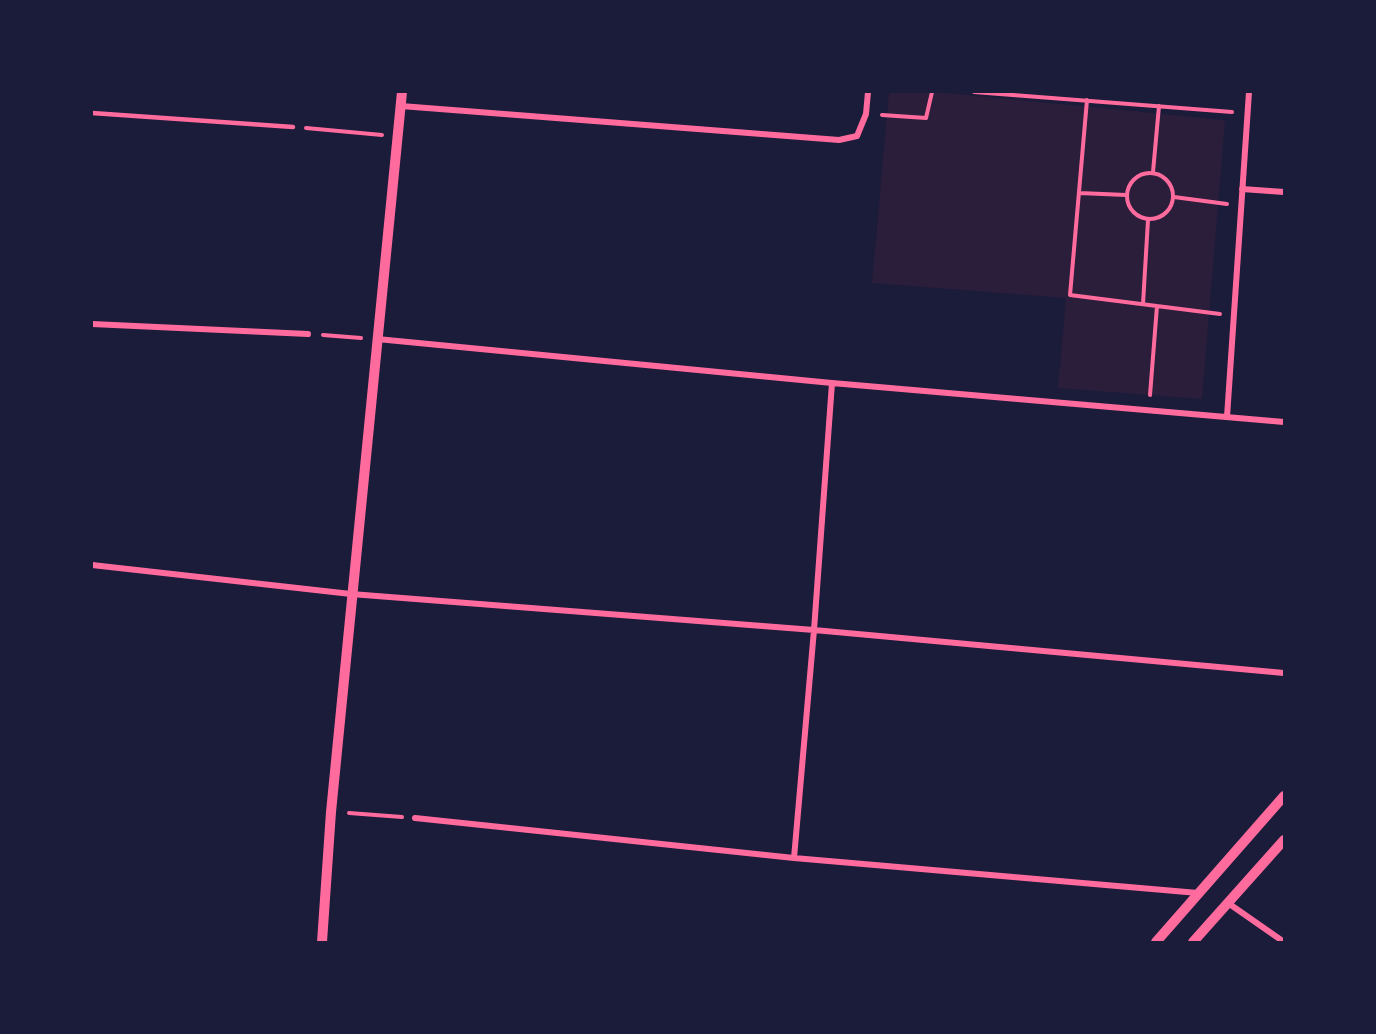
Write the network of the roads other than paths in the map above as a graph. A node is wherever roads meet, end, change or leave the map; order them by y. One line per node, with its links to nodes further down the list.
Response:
1 (402, 92): 4 (street)
2 (868, 92): 4 (street)
3 (1249, 92): 7 (street)
4 (401, 106): 11 (street)
5 (92, 113): 6 (lane)
6 (293, 127)
7 (1242, 189): 8 (street); 13 (street)
8 (1284, 192)
9 (92, 324): 10 (street)
10 (308, 334)
11 (377, 339): 12 (street); 16 (street)
12 (832, 383): 13 (street); 17 (street)
13 (1227, 417): 14 (street)
14 (1284, 422)
15 (92, 566): 16 (street)
16 (351, 594): 17 (street); 25 (street)
17 (814, 630): 18 (street); 22 (street)
18 (1284, 673)
19 (1284, 796): 23 (street)
20 (415, 818): 22 (street)
21 (1284, 840): 24 (street)
22 (794, 858): 23 (street)
23 (1199, 893): 26 (street)
24 (1228, 903): 27 (street); 28 (street)
25 (322, 942)
26 (1156, 942)
27 (1193, 942)
28 (1284, 942)

